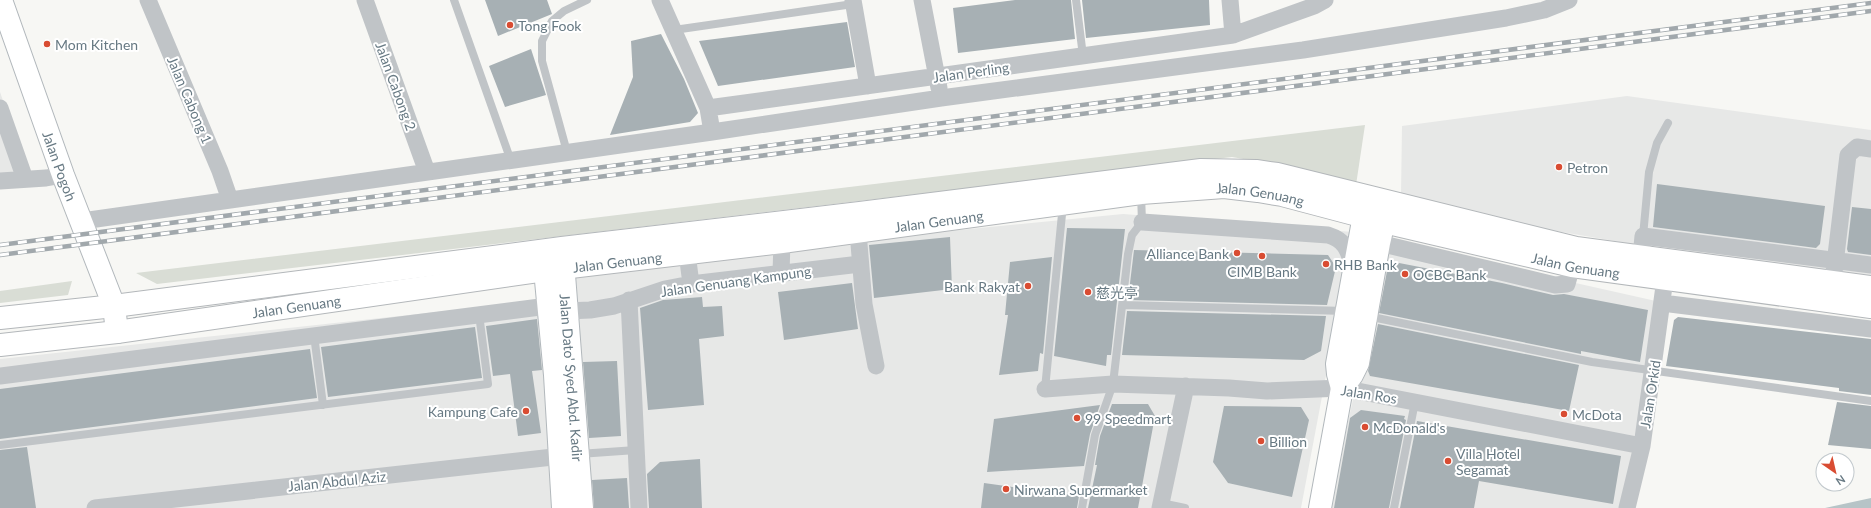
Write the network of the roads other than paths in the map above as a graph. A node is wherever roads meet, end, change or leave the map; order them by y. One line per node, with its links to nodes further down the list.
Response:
1 (2, 0): 27 (main road, Jalan Pogoh)
2 (148, 0): 31 (street, Jalan Cabong 1)
3 (365, 0): 26 (street, Jalan Cabong 2)
4 (454, 0): 25 (lane)
5 (587, 0): 24 (lane)
6 (660, 0): 13 (street)
7 (922, 0): 16 (street)
8 (1076, 0): 15 (lane)
9 (1230, 0): 14 (street)
10 (1325, 0): 14 (street, Jalan Perling)
11 (1569, 0): 18 (street)
12 (853, 2): 13 (lane); 17 (street)
13 (674, 30): 20 (street)
14 (1233, 35): 15 (street, Jalan Perling)
15 (1083, 56): 16 (street, Jalan Perling)
16 (937, 77): 17 (street, Jalan Perling); 18 (street)
17 (868, 86): 20 (street, Jalan Perling)
18 (941, 98): 22 (street)
19 (0, 108): 28 (street)
20 (708, 108): 22 (street)
21 (1668, 123): 39 (lane)
22 (712, 132): 24 (street)
23 (1871, 149): 41 (street)
24 (567, 152): 25 (street)
25 (511, 160): 26 (street)
26 (427, 172): 31 (street)
27 (63, 175): 28 (street); 34 (main road, Jalan Pogoh)
28 (25, 179): 29 (street)
29 (0, 180)
30 (1141, 193): 32 (main road, Jalan Genuang); 33 (main road, Jalan Genuang); 35 (lane)
31 (230, 200): 34 (street)
32 (1063, 204): 36 (main road, Jalan Genuang); 70 (lane)
33 (1376, 210): 38 (main road); 39 (main road, Jalan Genuang); 42 (main road, Jalan Genuang); 45 (main road, Jalan Genuang); 46 (main road)
34 (82, 221): 55 (main road, Jalan Pogoh)
35 (1142, 222): 46 (street); 54 (lane)
36 (858, 232): 37 (main road, Jalan Genuang); 43 (street)
37 (782, 242): 40 (main road, Jalan Genuang); 47 (street)
38 (1378, 243): 45 (street); 59 (main road)
39 (1642, 247): 41 (street); 51 (main road, Jalan Genuang)
40 (687, 253): 42 (main road, Jalan Genuang); 49 (street)
41 (1835, 261): 44 (street); 51 (street)
42 (557, 262): 55 (main road, Jalan Genuang); 57 (main road, Jalan Dato' Syed Abd. Kadir); 62 (main road, Jalan Genuang)
43 (860, 264): 47 (street, Jalan Genuang Kampung); 65 (street)
44 (1871, 265)
45 (1572, 266): 48 (main road, Jalan Genuang)
46 (1355, 271): 59 (main road)
47 (781, 273): 49 (street, Jalan Genuang Kampung)
48 (1665, 279): 51 (main road, Jalan Genuang); 53 (street, Jalan Orkid)
49 (691, 284): 52 (street, Jalan Genuang Kampung)
50 (1871, 287): 51 (main road, Jalan Genuang)
51 (1832, 292): 56 (main road, Jalan Genuang)
52 (630, 300): 57 (street, Jalan Genuang Kampung); 77 (street)
53 (1662, 303): 61 (street); 66 (street, Jalan Orkid)
54 (1123, 305): 59 (lane); 68 (lane)
55 (114, 306): 60 (main road, Jalan Genuang); 62 (main road, Jalan Pogoh)
56 (1871, 307)
57 (557, 308): 58 (street, Jalan Genuang Kampung); 78 (main road, Jalan Dato' Syed Abd. Kadir)
58 (479, 314): 63 (street, Jalan Genuang Kampung); 74 (lane)
59 (1357, 314): 66 (lane); 71 (main road)
60 (0, 318)
61 (1871, 329)
62 (118, 332): 64 (main road, Jalan Genuang)
63 (314, 336): 67 (street, Jalan Genuang Kampung); 74 (lane)
64 (0, 345)
65 (876, 366)
66 (1654, 370): 72 (lane); 76 (street, Jalan Orkid)
67 (0, 376)
68 (1113, 384): 69 (street, Jalan Ros); 70 (street, Jalan Ros); 84 (lane)
69 (1186, 386): 71 (street, Jalan Ros); 79 (street)
70 (1045, 388)
71 (1342, 388): 73 (street, Jalan Ros); 86 (main road)
72 (1871, 401)
73 (1415, 402): 76 (street, Jalan Ros); 87 (lane)
74 (323, 405): 75 (lane)
75 (0, 445)
76 (1642, 446): 88 (street, Jalan Orkid)
77 (636, 450): 78 (lane); 83 (street)
78 (569, 455): 80 (street, Jalan Abdul Aziz); 81 (main road, Jalan Dato' Syed Abd. Kadir); 82 (main road, Jalan Dato' Syed Abd. Kadir)
79 (1160, 506): 85 (lane)
80 (95, 508)
81 (563, 508)
82 (582, 508)
83 (639, 508)
84 (1082, 508)
85 (1185, 508)
86 (1320, 508)
87 (1394, 508)
88 (1627, 508)

